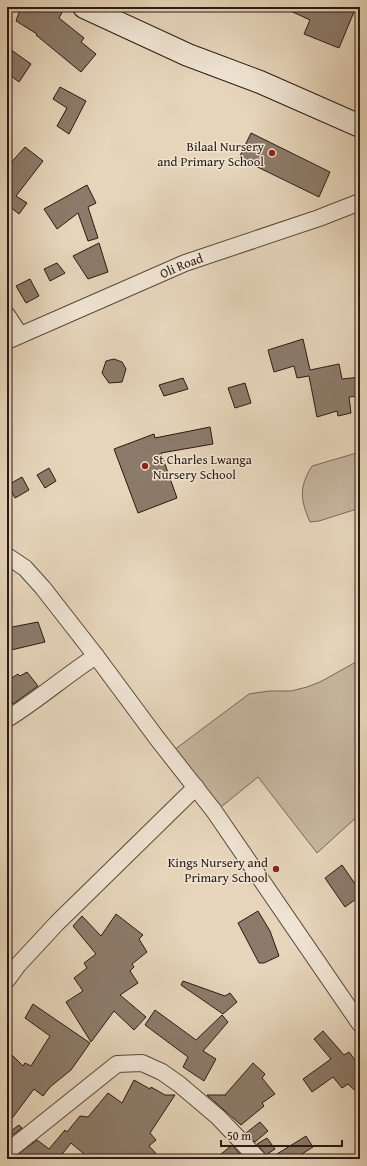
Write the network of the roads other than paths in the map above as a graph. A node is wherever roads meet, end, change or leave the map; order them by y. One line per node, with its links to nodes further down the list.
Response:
1 (84, 7): 2 (street)
2 (360, 126)
3 (360, 202): 5 (street, Oli Road)
4 (7, 315): 5 (street)
5 (13, 338)
6 (7, 556): 7 (street)
7 (96, 656): 8 (street); 9 (street)
8 (7, 719)
9 (196, 788): 10 (street); 11 (street)
10 (7, 980)
11 (360, 1024)
12 (7, 1149): 13 (street)
13 (258, 1159)

